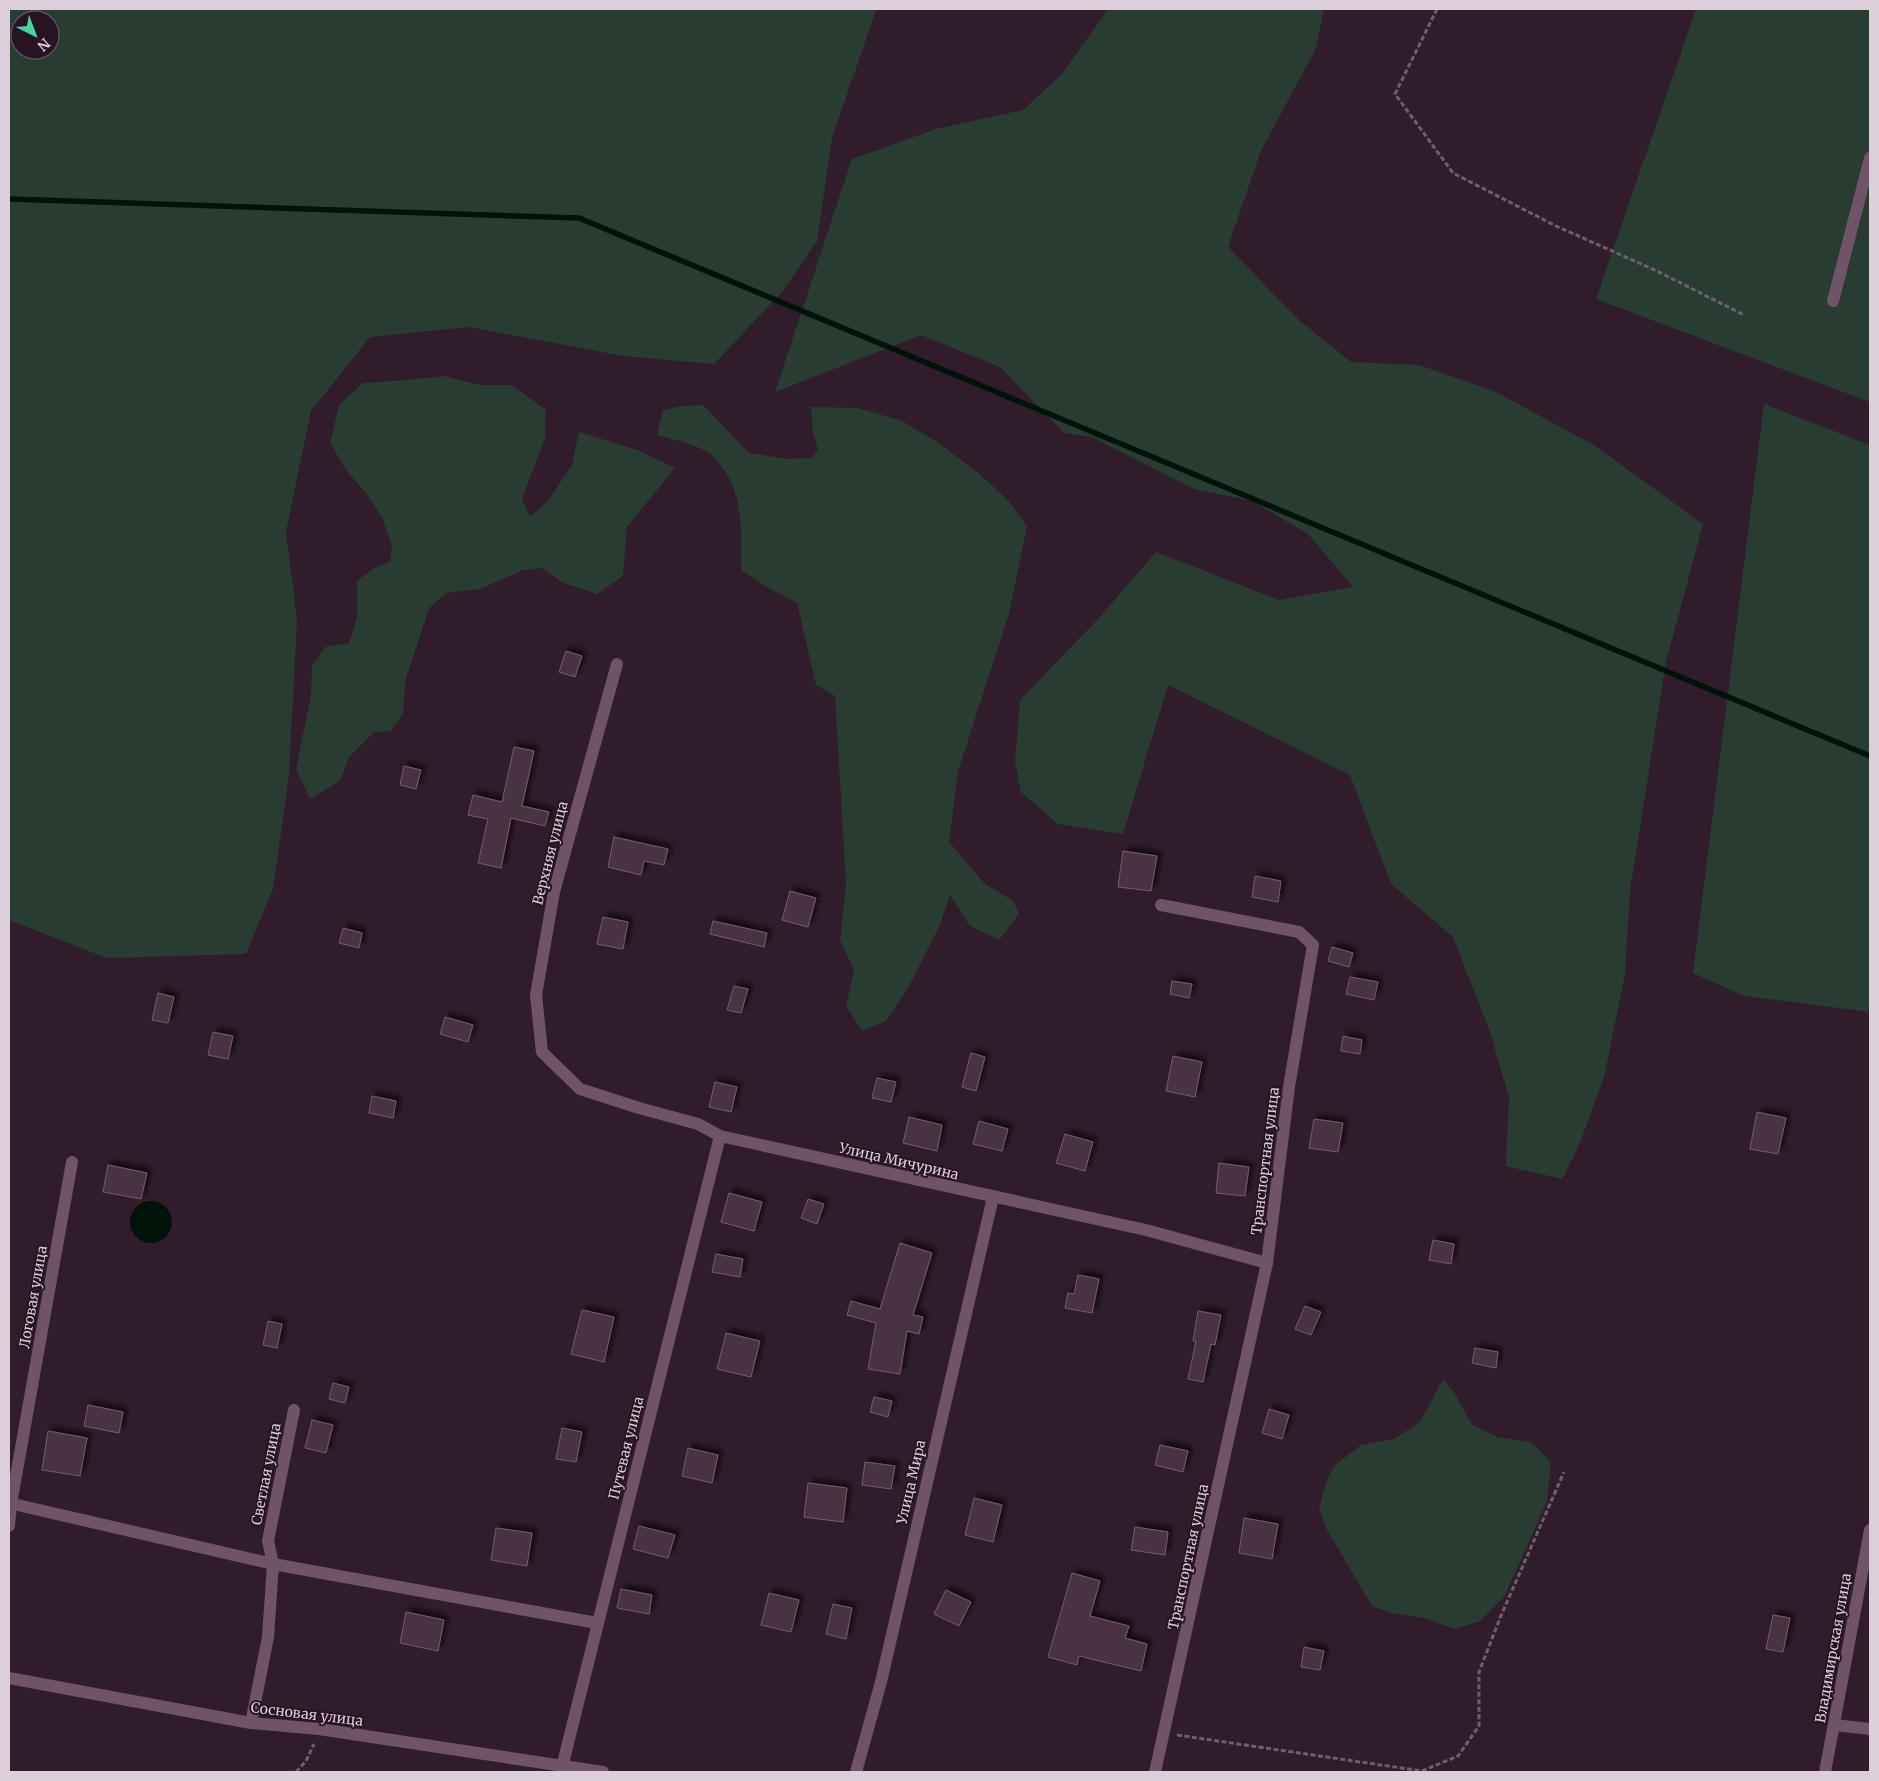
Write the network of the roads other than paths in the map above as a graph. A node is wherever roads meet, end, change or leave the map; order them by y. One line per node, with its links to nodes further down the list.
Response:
1 (1870, 158): 2 (street)
2 (1833, 301)
3 (617, 664): 5 (street, Верхняя улица)
4 (1161, 905): 9 (street, Транспортная улица)
5 (542, 1052): 6 (street, Улица Мичурина)
6 (720, 1136): 8 (street, Улица Мичурина); 15 (street, Путевая улица)
7 (72, 1162): 11 (street, Логовая улица)
8 (993, 1197): 9 (street, Улица Мичурина); 22 (street, Улица Мира)
9 (1267, 1262): 23 (street, Транспортная улица)
10 (294, 1410): 14 (street, Светлая улица)
11 (10, 1504): 12 (street, Логовая улица); 14 (street)
12 (9, 1526)
13 (1870, 1530): 18 (street, Владимирская улица)
14 (273, 1564): 15 (street); 17 (street, Светлая улица)
15 (597, 1623): 20 (street, Путевая улица)
16 (9, 1678): 17 (street, Сосновая улица)
17 (251, 1723): 20 (street, Сосновая улица)
18 (1834, 1725): 19 (street); 24 (street, Владимирская улица)
19 (1870, 1729)
20 (562, 1767): 21 (street, Сосновая улица)
21 (603, 1772)
22 (856, 1772)
23 (1155, 1772)
24 (1826, 1772)

